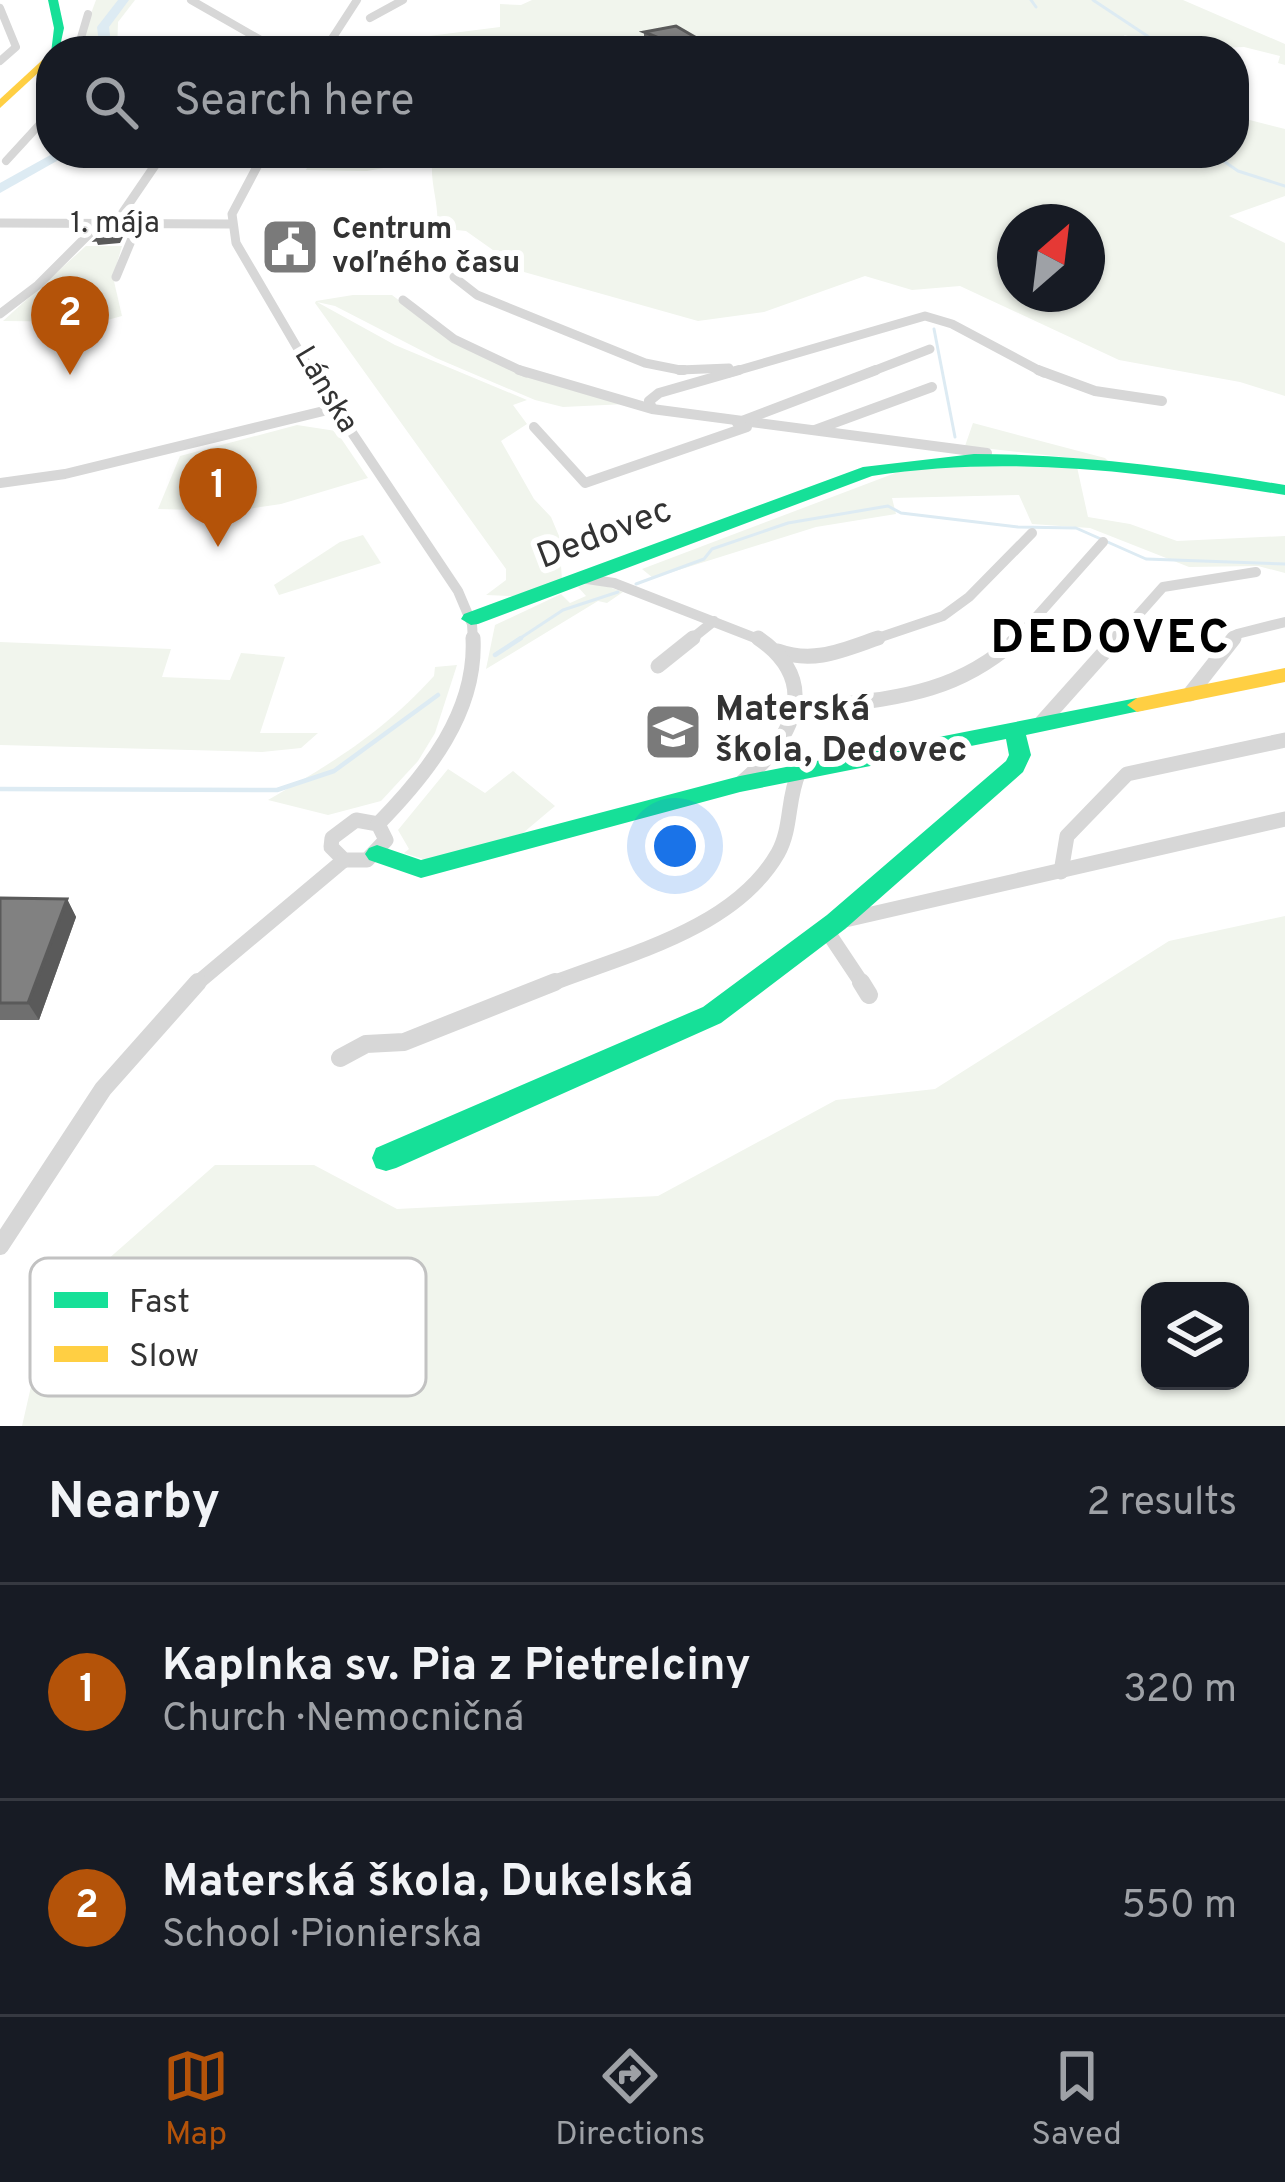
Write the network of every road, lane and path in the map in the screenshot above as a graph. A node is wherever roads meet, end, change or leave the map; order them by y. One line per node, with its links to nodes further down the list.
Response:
1 (53, 0): 8 (street)
2 (190, 0): 10 (street)
3 (357, 0): 11 (street)
4 (404, 0): 7 (street)
5 (0, 8): 12 (street)
6 (88, 14): 9 (street)
7 (370, 19)
8 (57, 36)
9 (81, 36)
10 (247, 36)
11 (334, 36)
12 (0, 61)
13 (36, 70): 14 (street)
14 (0, 105)
15 (36, 128): 16 (street)
16 (6, 160)
17 (153, 168): 21 (street)
18 (256, 168): 23 (street)
19 (0, 224): 20 (street, 1. mája)
20 (99, 224): 21 (street, 1. mája); 27 (street)
21 (116, 224): 22 (street, 1. mája)
22 (138, 224): 23 (street, 1. mája); 24 (street)
23 (230, 224): 34 (street, Lánska)
24 (116, 277)
25 (454, 277): 29 (street)
26 (403, 300): 32 (street, Dedovec)
27 (0, 314)
28 (930, 349): 36 (street)
29 (744, 368): 31 (street); 33 (street)
30 (932, 387): 39 (street, Dedovec)
31 (659, 393): 32 (street); 35 (street)
32 (605, 398): 35 (street, Dedovec)
33 (1162, 400)
34 (336, 408): 41 (street); 47 (street, Lánska)
35 (652, 408): 36 (street, Dedovec)
36 (736, 423): 37 (street, Dedovec)
37 (752, 425): 38 (street); 39 (street, Dedovec)
38 (535, 427)
39 (810, 432): 40 (street, Dedovec)
40 (909, 451): 42 (street, Dedovec); 46 (street, Dedovec)
41 (0, 483)
42 (1285, 490)
43 (1032, 533): 51 (street)
44 (1103, 542): 56 (street)
45 (1256, 572): 57 (street)
46 (582, 579): 47 (street, Dedovec); 48 (street, Dedovec)
47 (471, 619): 63 (street)
48 (714, 621): 50 (street, Dedovec); 52 (street)
49 (1285, 622): 55 (street)
50 (776, 650): 51 (street, Dedovec); 54 (street)
51 (821, 657): 54 (street)
52 (658, 667)
53 (1285, 675): 55 (street)
54 (798, 690): 56 (street)
55 (1190, 694): 57 (street)
56 (797, 710): 61 (street)
57 (1042, 722): 58 (street)
58 (1014, 727): 60 (street); 67 (street)
59 (1285, 740): 66 (street)
60 (799, 772): 61 (street); 71 (street)
61 (740, 784): 64 (street)
62 (1285, 819): 66 (street)
63 (378, 824): 64 (street); 65 (street)
64 (377, 854): 65 (street)
65 (344, 860): 73 (street)
66 (1061, 872): 68 (street)
67 (884, 881): 68 (street); 69 (street)
68 (902, 908): 69 (street)
69 (831, 925): 70 (street); 72 (street)
70 (869, 995)
71 (340, 1058)
72 (386, 1158)
73 (0, 1246)

